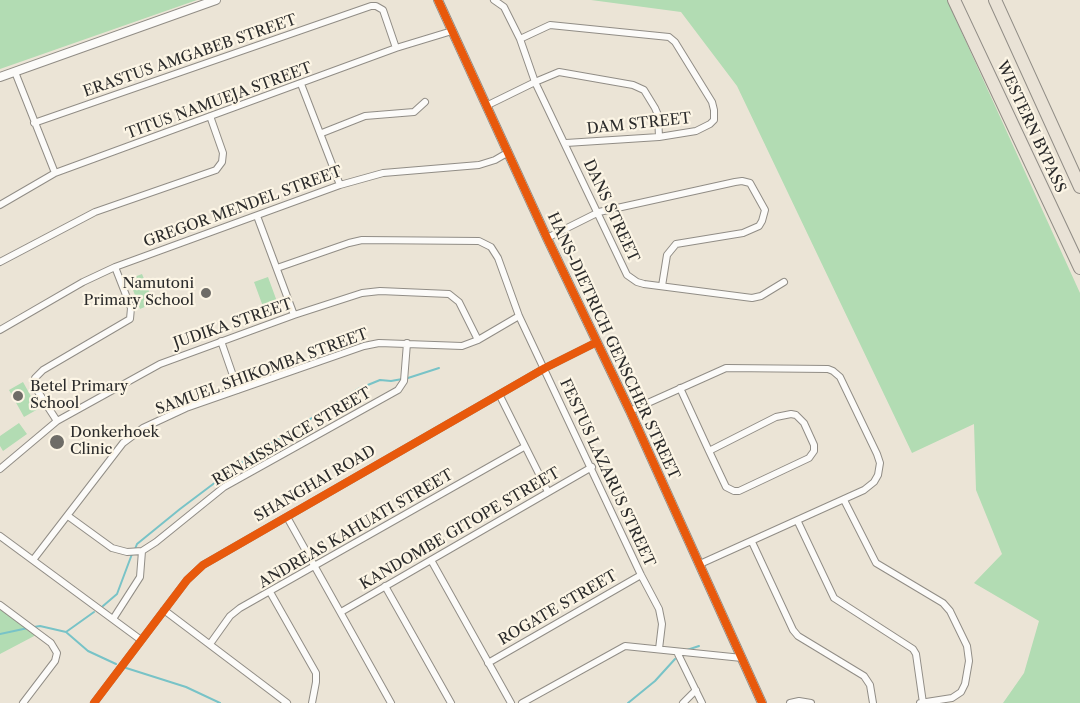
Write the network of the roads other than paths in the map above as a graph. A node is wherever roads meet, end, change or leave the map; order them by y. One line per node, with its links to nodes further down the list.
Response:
1 (216, 0): 10 (street)
2 (438, 0): 7 (street, HANS-DIETRICH GENSCHER STREET)
3 (494, 0): 6 (street, DANS STREET)
4 (954, 0): 32 (highway, WESTERN BYPASS)
5 (995, 0): 24 (highway, WESTERN BYPASS)
6 (504, 3): 8 (street, DANS STREET)
7 (452, 31): 9 (street, TITUS NAMUEJA STREET); 15 (street, HANS-DIETRICH GENSCHER STREET)
8 (520, 39): 12 (street, DANS STREET); 19 (street, DAM STREET)
9 (396, 48): 13 (street, TITUS NAMUEJA STREET); 17 (street, ERASTUS AMGABEB STREET)
10 (15, 72): 11 (street); 17 (street)
11 (0, 77)
12 (535, 82): 15 (street); 19 (street); 20 (street, DANS STREET)
13 (301, 84): 16 (street, TITUS NAMUEJA STREET); 18 (street)
14 (424, 102): 18 (street)
15 (486, 106): 21 (street, HANS-DIETRICH GENSCHER STREET)
16 (210, 116): 22 (street, TITUS NAMUEJA STREET); 29 (street)
17 (34, 123): 22 (street)
18 (321, 133): 23 (street)
19 (659, 136): 20 (street, DAM STREET)
20 (566, 143): 26 (street, DANS STREET)
21 (507, 153): 23 (street, GREGOR MENDEL STREET); 28 (street, HANS-DIETRICH GENSCHER STREET)
22 (55, 172): 25 (street, TITUS NAMUEJA STREET)
23 (340, 185): 27 (street, GREGOR MENDEL STREET)
24 (1080, 188)
25 (0, 206)
26 (599, 212): 28 (street); 34 (street, DANS STREET); 34 (street)
27 (257, 216): 30 (street, GREGOR MENDEL STREET); 31 (street)
28 (547, 238): 41 (street, HANS-DIETRICH GENSCHER STREET)
29 (0, 262)
30 (115, 267): 37 (street, GREGOR MENDEL STREET); 47 (street)
31 (277, 268): 35 (street); 36 (street, FESTUS LAZARUS STREET)
32 (1080, 268)
33 (783, 282): 34 (street, DANS STREET)
34 (662, 286)
35 (294, 315): 38 (street, JUDIKA STREET); 39 (street, JUDIKA STREET)
36 (519, 316): 38 (street, SAMUEL SHIKOMBA STREET); 42 (street, FESTUS LAZARUS STREET)
37 (0, 330)
38 (478, 340): 40 (street, SAMUEL SHIKOMBA STREET)
39 (221, 341): 44 (street); 47 (street, JUDIKA STREET)
40 (407, 343): 44 (street, SAMUEL SHIKOMBA STREET); 59 (street, RENAISSANCE STREET)
41 (596, 343): 42 (street, SHANGHAI ROAD); 46 (street, HANS-DIETRICH GENSCHER STREET)
42 (545, 368): 45 (street, SHANGHAI ROAD); 50 (street, FESTUS LAZARUS STREET)
43 (680, 388): 46 (street); 49 (street); 53 (street)
44 (238, 390): 54 (street, SAMUEL SHIKOMBA STREET)
45 (500, 396): 48 (street); 55 (street, SHANGHAI ROAD)
46 (630, 411): 62 (street, HANS-DIETRICH GENSCHER STREET)
47 (57, 421): 51 (street, JUDIKA STREET)
48 (524, 447): 52 (street); 63 (street, ANDREAS KAHUATI STREET)
49 (709, 451): 49 (street)
50 (592, 467): 52 (street, KANDOMBE GITOPE STREET); 64 (street, FESTUS LAZARUS STREET)
51 (0, 469)
52 (548, 492): 61 (street, KANDOMBE GITOPE STREET)
53 (844, 500): 56 (street); 92 (street)
54 (68, 516): 59 (street); 60 (street, SAMUEL SHIKOMBA STREET)
55 (286, 517): 63 (street); 68 (street, SHANGHAI ROAD)
56 (798, 522): 58 (street); 92 (street)
57 (0, 536): 60 (street)
58 (752, 542): 62 (street); 91 (street)
59 (142, 551): 70 (street)
60 (33, 560): 70 (street)
61 (430, 560): 65 (street, KANDOMBE GITOPE STREET); 76 (street)
62 (700, 564): 75 (street, HANS-DIETRICH GENSCHER STREET)
63 (314, 566): 66 (street, ANDREAS KAHUATI STREET); 69 (street)
64 (641, 575): 73 (street, FESTUS LAZARUS STREET); 76 (street, ROGATE STREET)
65 (385, 586): 69 (street, KANDOMBE GITOPE STREET); 83 (street)
66 (270, 592): 72 (street, ANDREAS KAHUATI STREET); 81 (street)
67 (0, 605): 78 (street)
68 (164, 610): 71 (street, SHANGHAI ROAD); 72 (street)
69 (341, 612): 82 (street)
70 (113, 619): 71 (street)
71 (141, 640): 79 (street, SHANGHAI ROAD)
72 (210, 644): 80 (street)
73 (659, 649): 74 (street); 85 (street)
74 (677, 652): 75 (street); 77 (street)
75 (742, 658): 88 (street, HANS-DIETRICH GENSCHER STREET)
76 (488, 663): 84 (street)
77 (696, 690): 86 (street); 87 (street)
78 (23, 703)
79 (95, 703)
80 (287, 703)
81 (312, 703)
82 (391, 703)
83 (451, 703)
84 (512, 703)
85 (522, 703)
86 (683, 703)
87 (702, 703)
88 (762, 703)
89 (790, 703): 90 (street)
90 (811, 703)
91 (873, 703)
92 (922, 703)

